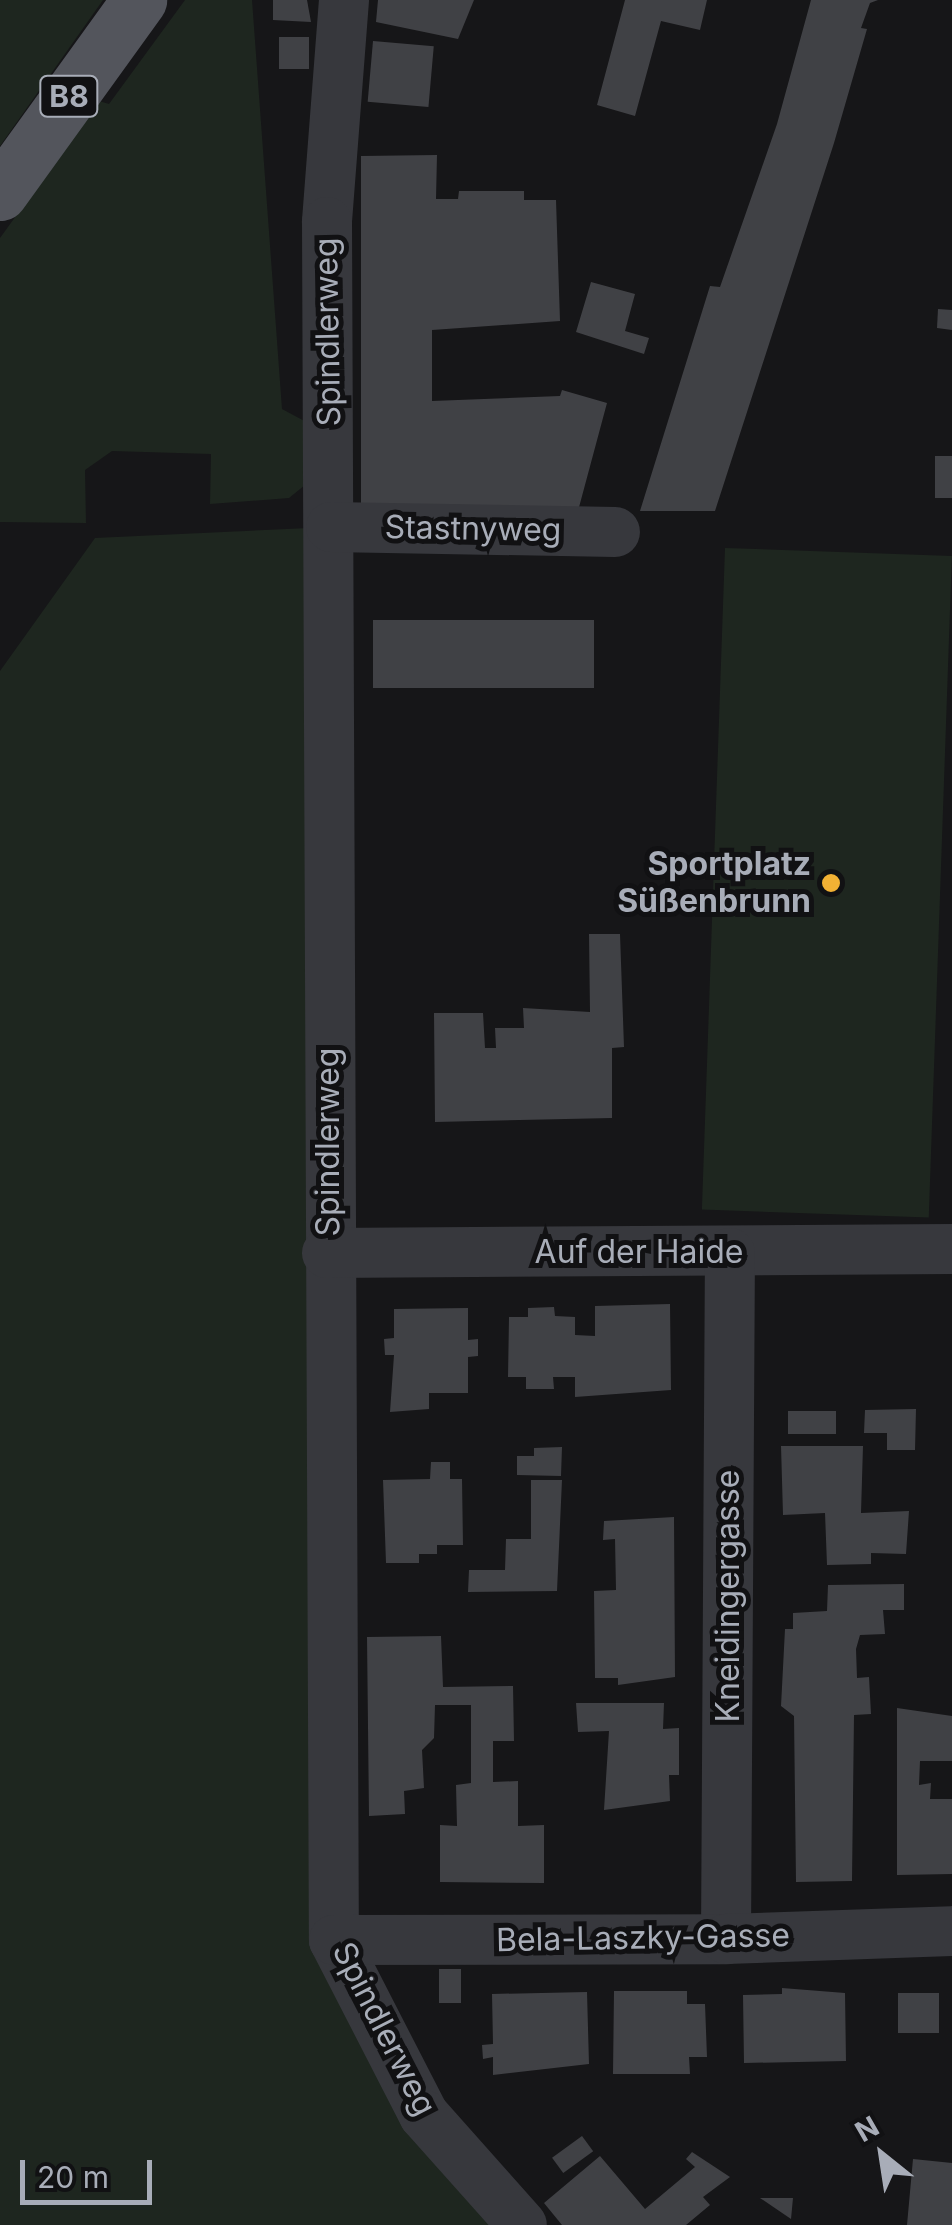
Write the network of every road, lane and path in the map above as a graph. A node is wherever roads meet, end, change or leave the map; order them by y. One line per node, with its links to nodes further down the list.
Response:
1 (140, 0): 3 (main road, B8)
2 (344, 0): 4 (street, Spindlerweg)
3 (0, 193)
4 (331, 527): 5 (street, Stastnyweg); 8 (street, Spindlerweg)
5 (615, 532)
6 (952, 1249): 7 (street, Auf der Haide)
7 (730, 1252): 8 (street, Auf der Haide); 11 (street, Kneidingergasse)
8 (327, 1253): 10 (street, Spindlerweg)
9 (952, 1931): 11 (street, Bela-Laszky-Gasse)
10 (334, 1940): 11 (street, Bela-Laszky-Gasse); 12 (street, Spindlerweg)
11 (726, 1940)
12 (522, 2225)

